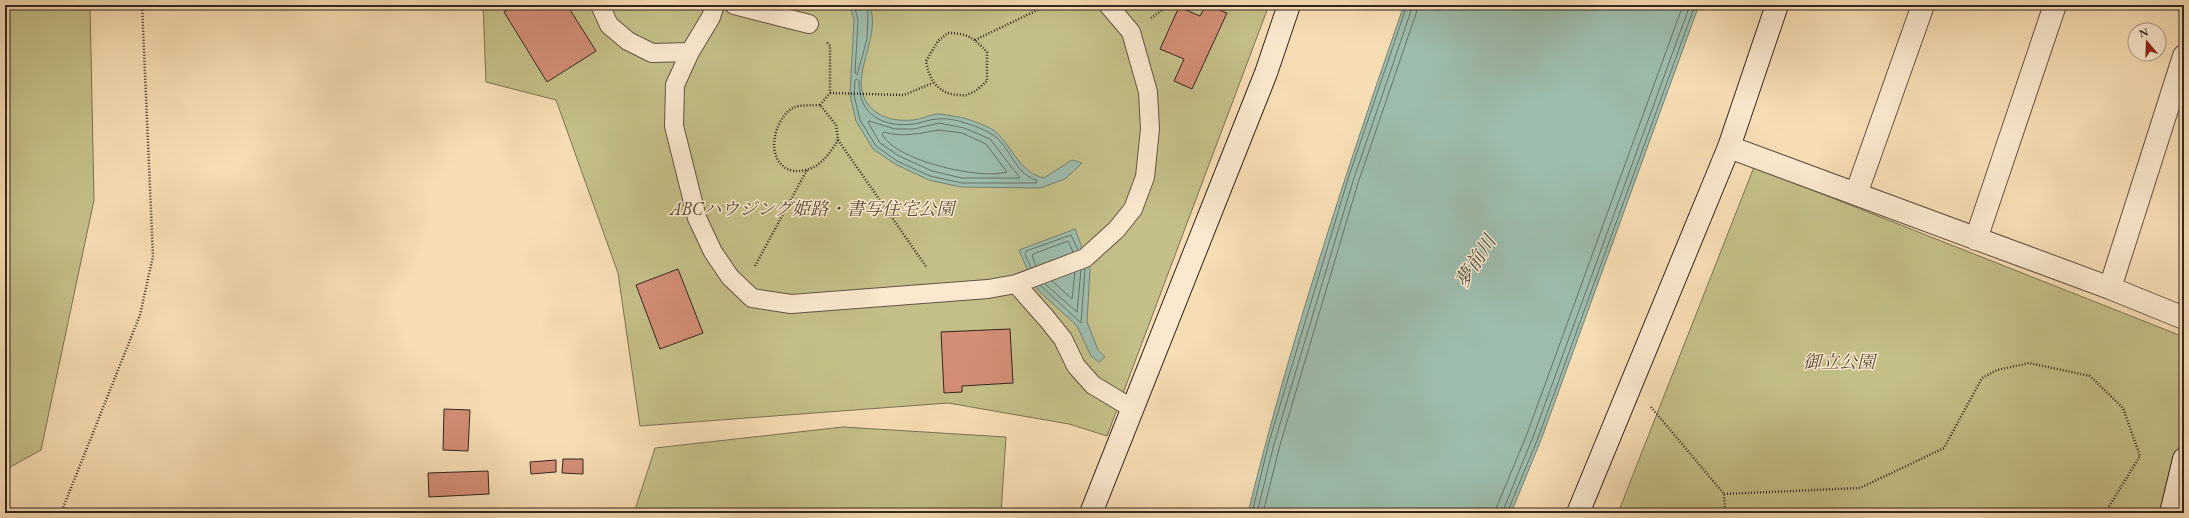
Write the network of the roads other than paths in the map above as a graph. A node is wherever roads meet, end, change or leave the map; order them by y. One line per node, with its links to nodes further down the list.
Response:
1 (600, 5): 10 (lane)
2 (715, 5): 10 (lane)
3 (734, 5): 9 (lane)
4 (1108, 5): 15 (lane)
5 (1289, 5): 18 (street)
6 (1777, 5): 12 (street)
7 (1923, 5): 13 (street)
8 (2055, 5): 14 (street)
9 (809, 24)
10 (690, 52): 15 (lane)
11 (2184, 56): 16 (street)
12 (1729, 147): 13 (street); 21 (street)
13 (1856, 194): 14 (street)
14 (1976, 239): 16 (street)
15 (1024, 281): 18 (lane)
16 (2110, 288): 17 (street)
17 (2184, 318)
18 (1133, 409): 20 (street)
19 (2184, 459): 22 (street)
20 (1091, 513)
21 (1578, 513)
22 (2171, 513)

